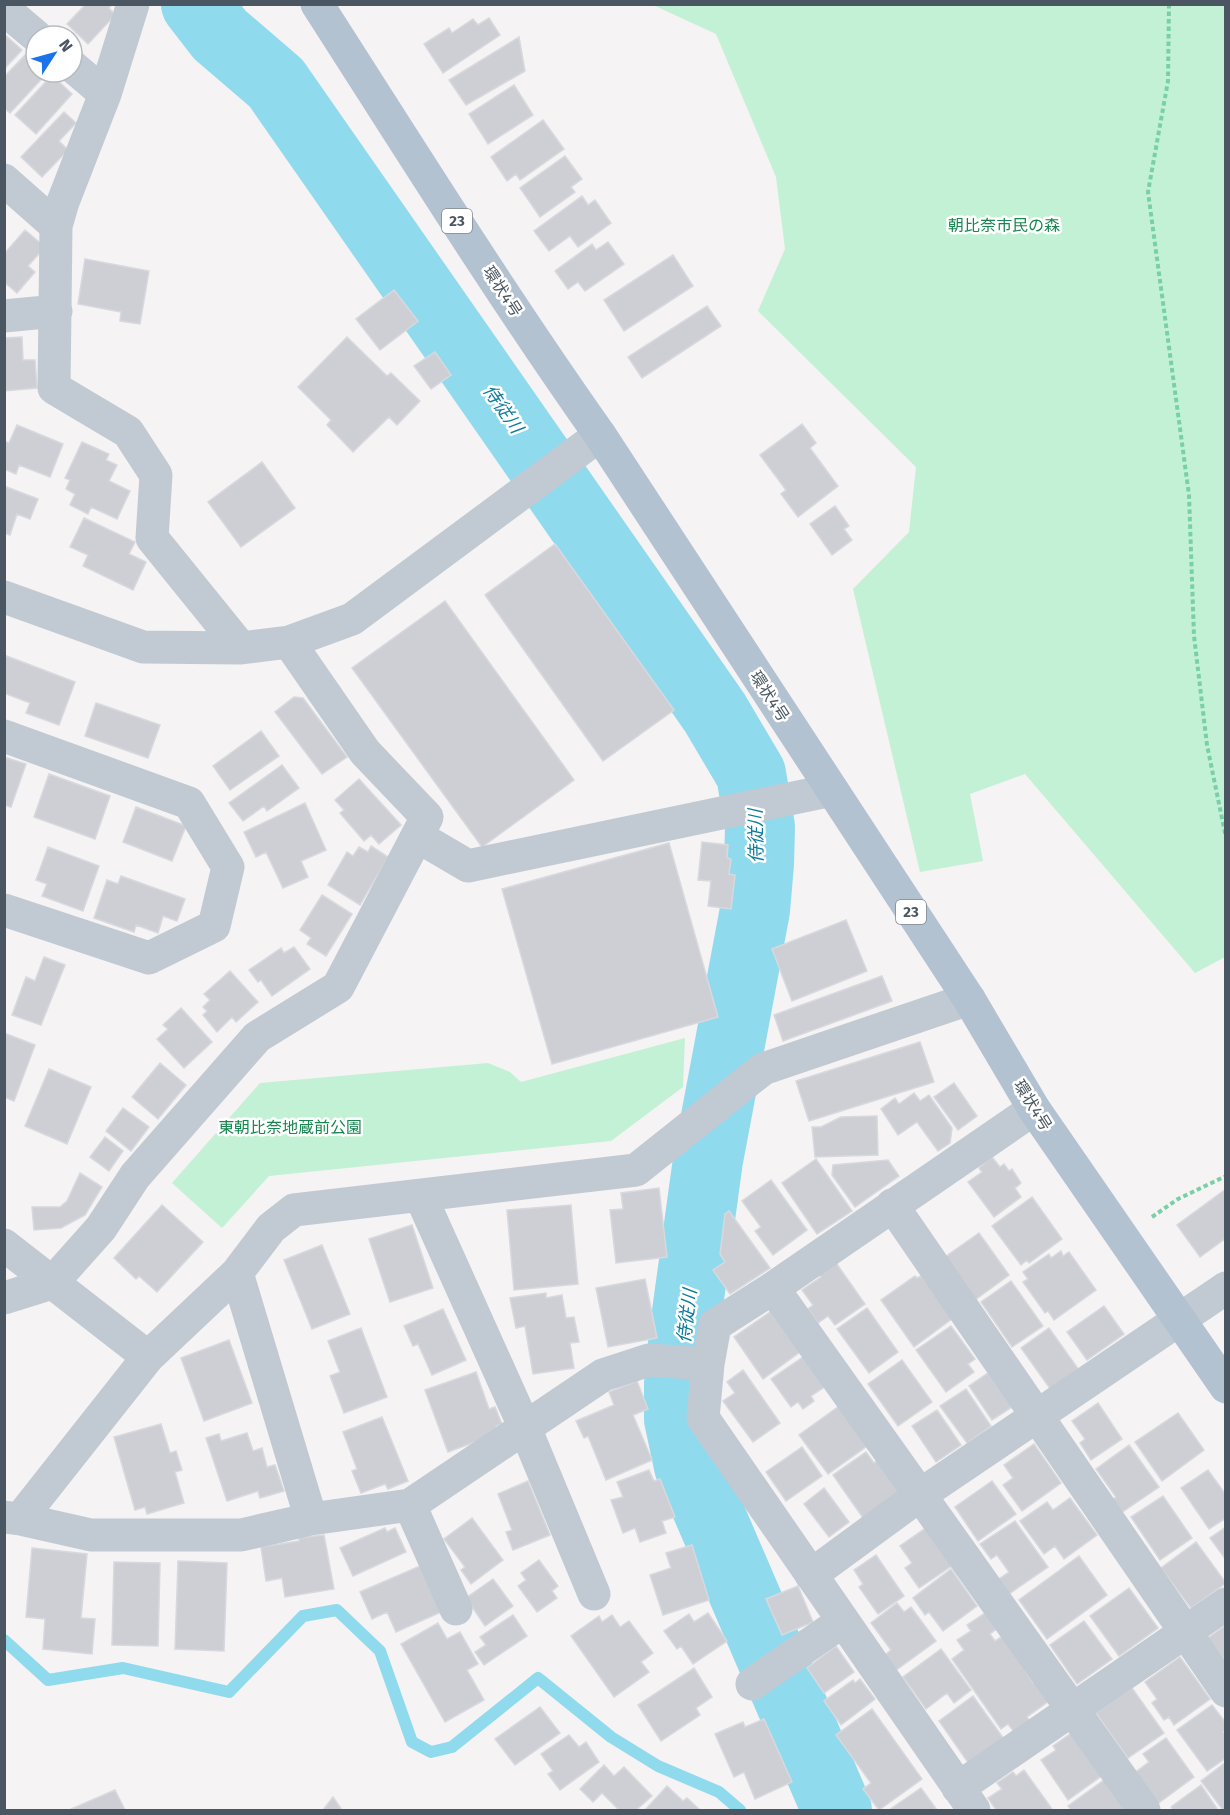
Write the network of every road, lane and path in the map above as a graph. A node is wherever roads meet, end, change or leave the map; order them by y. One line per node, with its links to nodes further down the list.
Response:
1 (133, 4): 7 (street)
2 (317, 4): 12 (main road, 環状4号 / 23)
3 (1169, 4): 19 (path)
4 (4, 9): 5 (street)
5 (24, 26)
6 (84, 76): 7 (street)
7 (105, 94): 9 (street)
8 (4, 180): 9 (street)
9 (56, 226): 10 (street)
10 (56, 310): 11 (street); 15 (street)
11 (4, 316)
12 (600, 435): 14 (street); 17 (main road, 環状4号 / 23)
13 (4, 597): 15 (street)
14 (289, 642): 15 (street); 18 (street)
15 (242, 648)
16 (4, 736): 20 (street)
17 (832, 790): 18 (street); 21 (main road, 環状4号 / 23)
18 (417, 836): 29 (street)
19 (1226, 838)
20 (4, 910)
21 (969, 999): 22 (main road, 環状4号 / 23); 24 (street)
22 (1034, 1109): 25 (street); 33 (main road, 環状4号 / 23)
23 (1226, 1176): 26 (path)
24 (421, 1197): 28 (street); 38 (street)
25 (892, 1205): 30 (street); 37 (street)
26 (1146, 1221)
27 (4, 1245): 29 (street)
28 (237, 1273): 34 (street); 42 (street)
29 (52, 1282): 32 (street); 34 (street)
30 (773, 1288): 35 (street); 39 (street)
31 (1226, 1288): 33 (street)
32 (4, 1298)
33 (1180, 1319): 36 (main road, 環状4号 / 23); 37 (street)
34 (148, 1357): 41 (street)
35 (708, 1365): 38 (street); 43 (street)
36 (1226, 1386)
37 (1036, 1416): 39 (street); 48 (street)
38 (525, 1428): 40 (street); 44 (street)
39 (920, 1495): 43 (street); 51 (street)
40 (410, 1505): 42 (street); 46 (street)
41 (12, 1518): 42 (street)
42 (311, 1519)
43 (811, 1575): 47 (street)
44 (594, 1594)
45 (1226, 1604): 48 (street)
46 (456, 1609)
47 (843, 1621): 49 (street); 52 (street)
48 (1185, 1632): 50 (street); 51 (street)
49 (752, 1684)
50 (1226, 1691)
51 (1072, 1709): 52 (street); 53 (street)
52 (966, 1799)
53 (1144, 1810)

